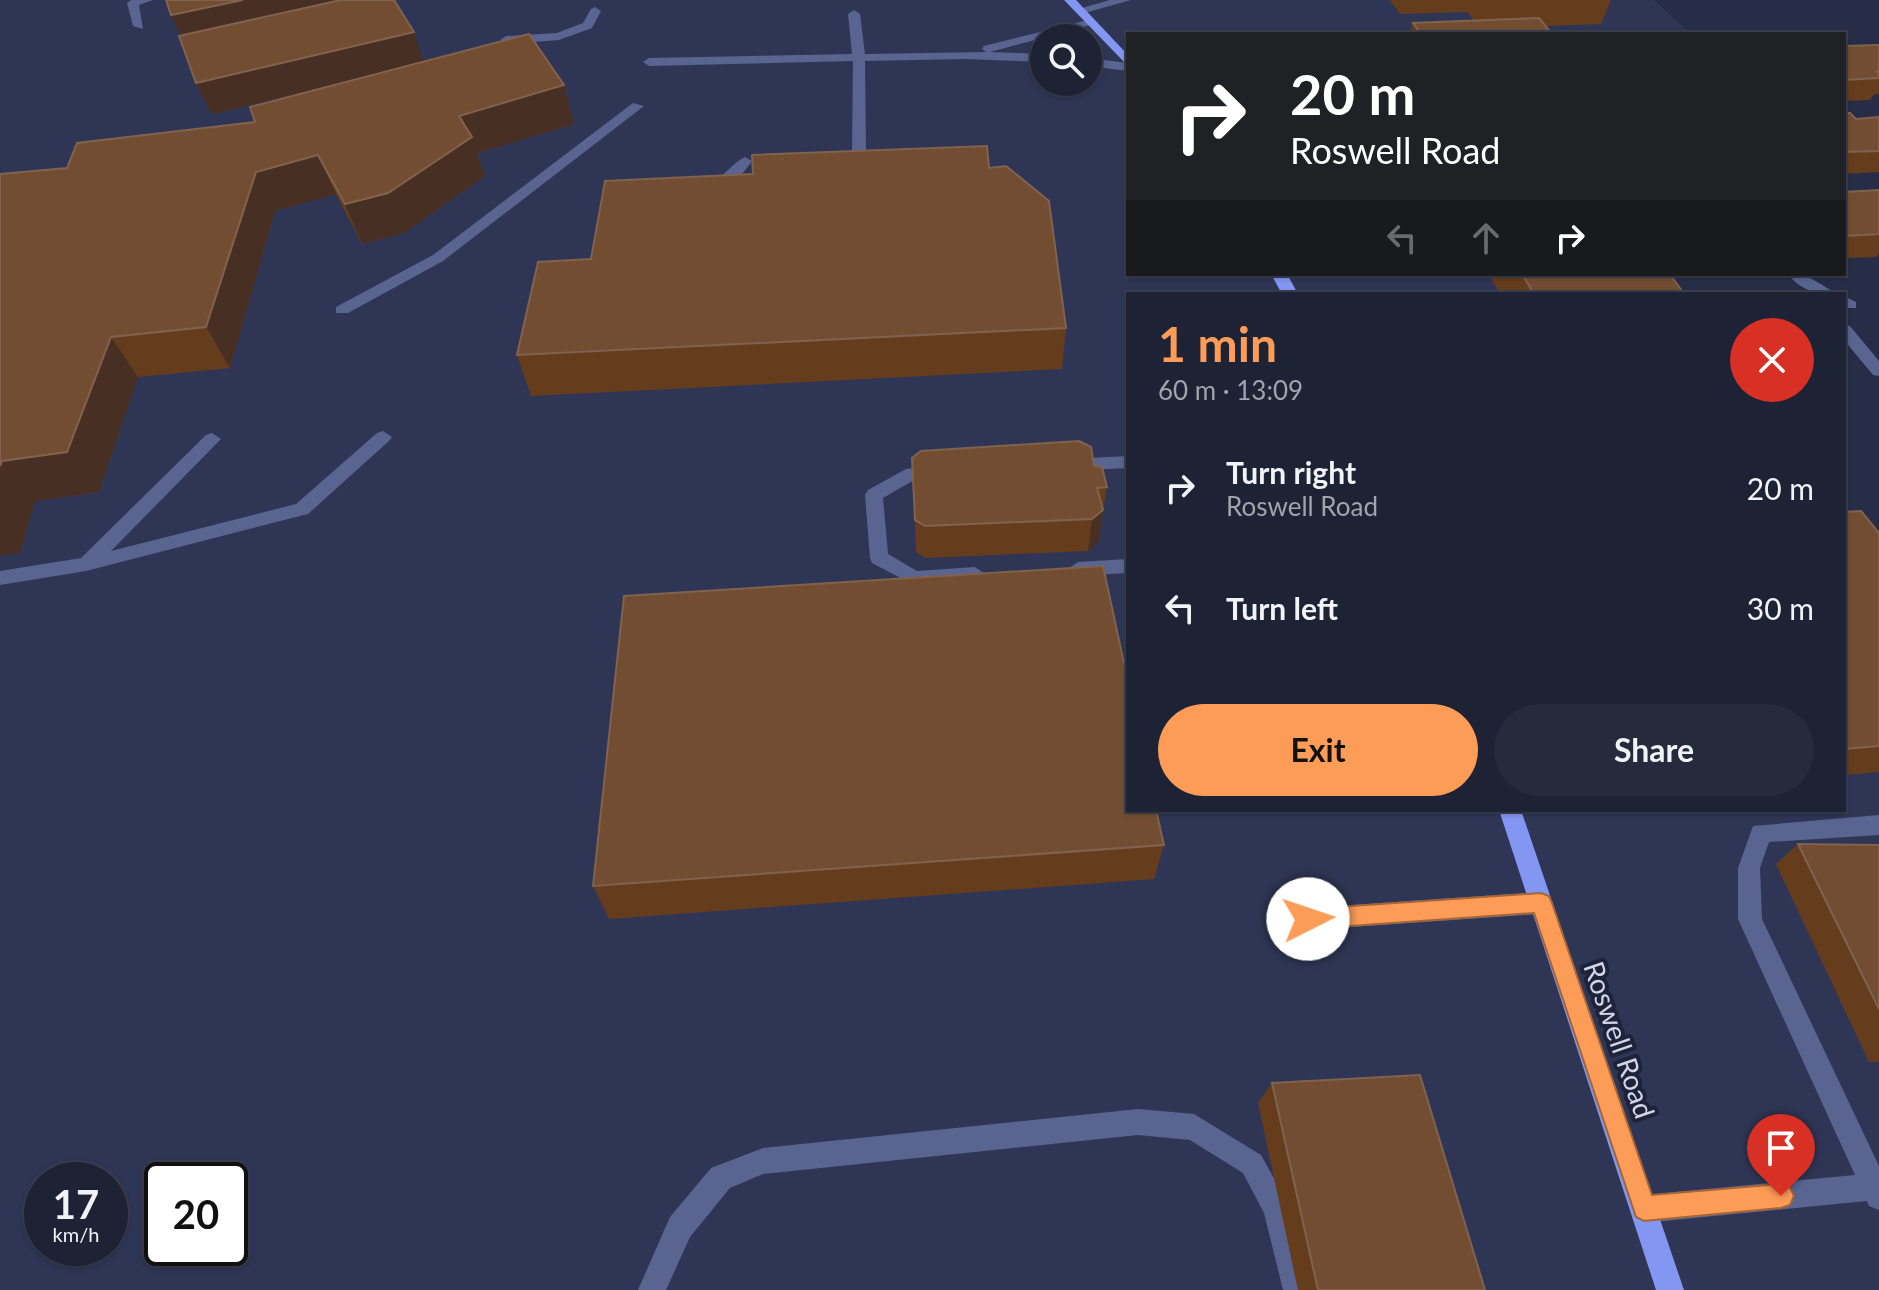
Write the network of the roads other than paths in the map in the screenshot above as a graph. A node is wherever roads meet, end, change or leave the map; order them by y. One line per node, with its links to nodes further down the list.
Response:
1 (147, 0): 8 (lane)
2 (1070, 0): 4 (main road)
3 (1125, 0): 4 (lane)
4 (1081, 10): 7 (main road)
5 (595, 11): 9 (lane)
6 (854, 14): 11 (lane)
7 (1092, 23): 10 (lane); 15 (main road)
8 (139, 26)
9 (506, 40)
10 (965, 55): 11 (lane); 12 (lane)
11 (859, 57): 13 (lane); 18 (lane)
12 (1030, 57)
13 (649, 62)
14 (1102, 63): 16 (lane)
15 (1126, 63)
16 (1126, 65)
17 (638, 106): 24 (lane)
18 (859, 151)
19 (745, 161): 20 (lane)
20 (702, 192)
21 (1798, 277): 22 (lane); 23 (lane)
22 (1811, 292)
23 (1825, 292)
24 (342, 310)
25 (1846, 332): 26 (lane)
26 (1879, 371)
27 (383, 437): 32 (lane)
28 (212, 439): 32 (lane)
29 (1126, 462): 30 (lane)
30 (1051, 466)
31 (958, 470): 35 (lane)
32 (86, 564): 36 (lane)
33 (1126, 566): 34 (lane)
34 (1052, 570)
35 (991, 573)
36 (0, 578)
37 (1511, 812): 39 (main road, Roswell Road)
38 (1879, 825): 41 (lane)
39 (1541, 903): 40 (lane); 42 (main road, Roswell Road)
40 (1308, 919)
41 (1877, 1191): 42 (lane)
42 (1644, 1209): 45 (main road, Roswell Road)
43 (652, 1290): 44 (lane)
44 (1297, 1290)
45 (1670, 1290)

